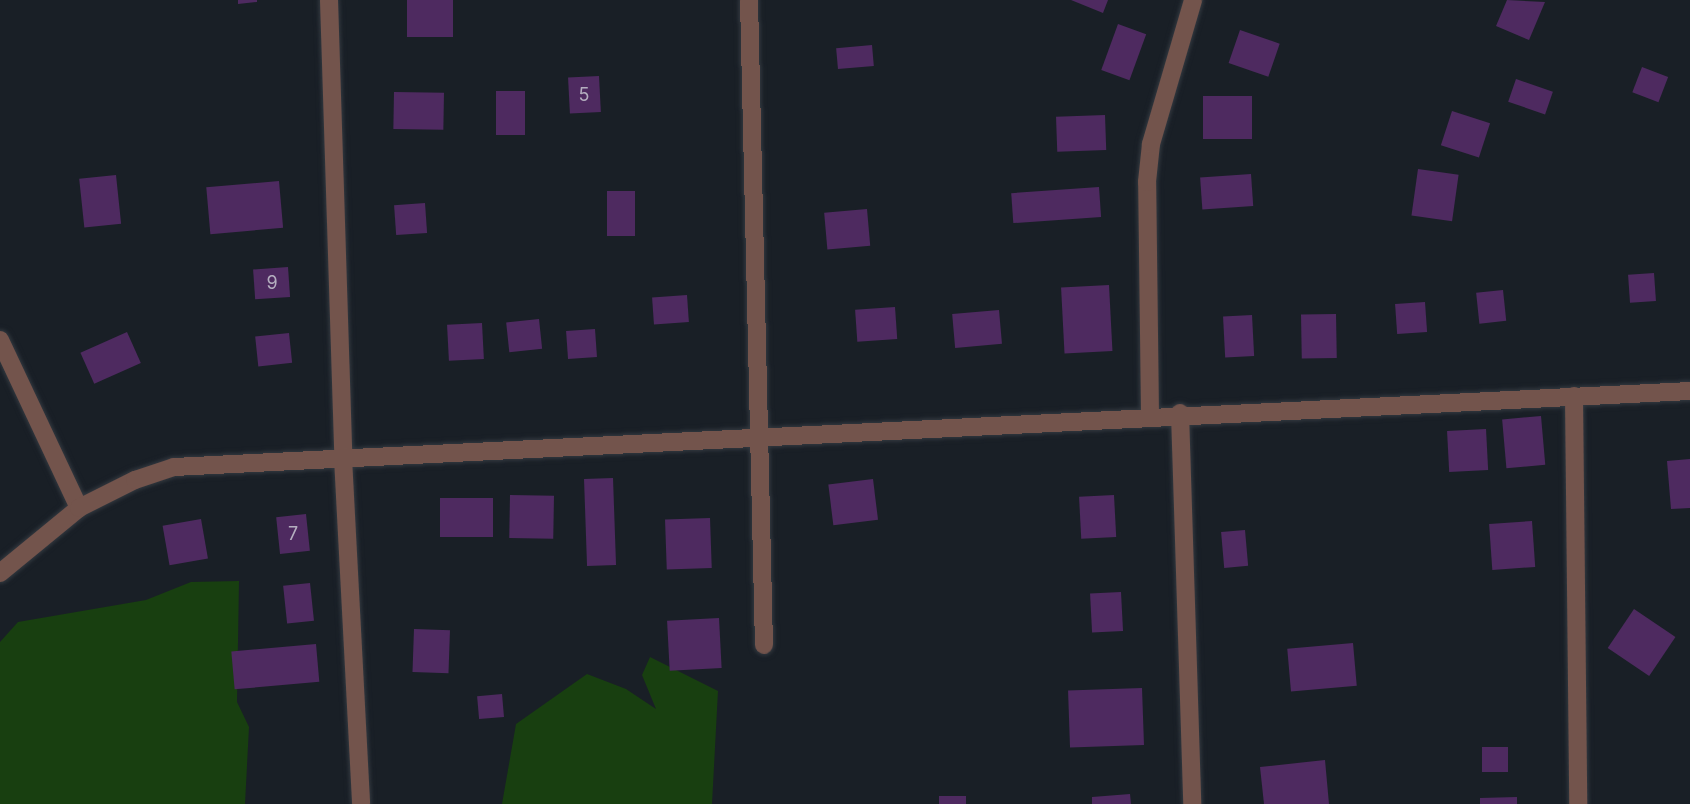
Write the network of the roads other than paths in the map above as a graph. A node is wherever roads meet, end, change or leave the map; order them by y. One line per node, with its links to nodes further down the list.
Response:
1 (329, 0): 10 (street)
2 (749, 0): 9 (street)
3 (1193, 0): 8 (street)
4 (0, 340): 11 (street)
5 (1690, 391): 6 (street)
6 (1574, 396): 7 (street); 16 (street)
7 (1180, 414): 8 (street); 15 (street)
8 (1150, 415): 9 (street)
9 (757, 437): 10 (street); 13 (street)
10 (343, 458): 11 (street); 14 (street)
11 (79, 508): 12 (street)
12 (0, 573)
13 (764, 645)
14 (361, 804)
15 (1192, 804)
16 (1578, 804)

